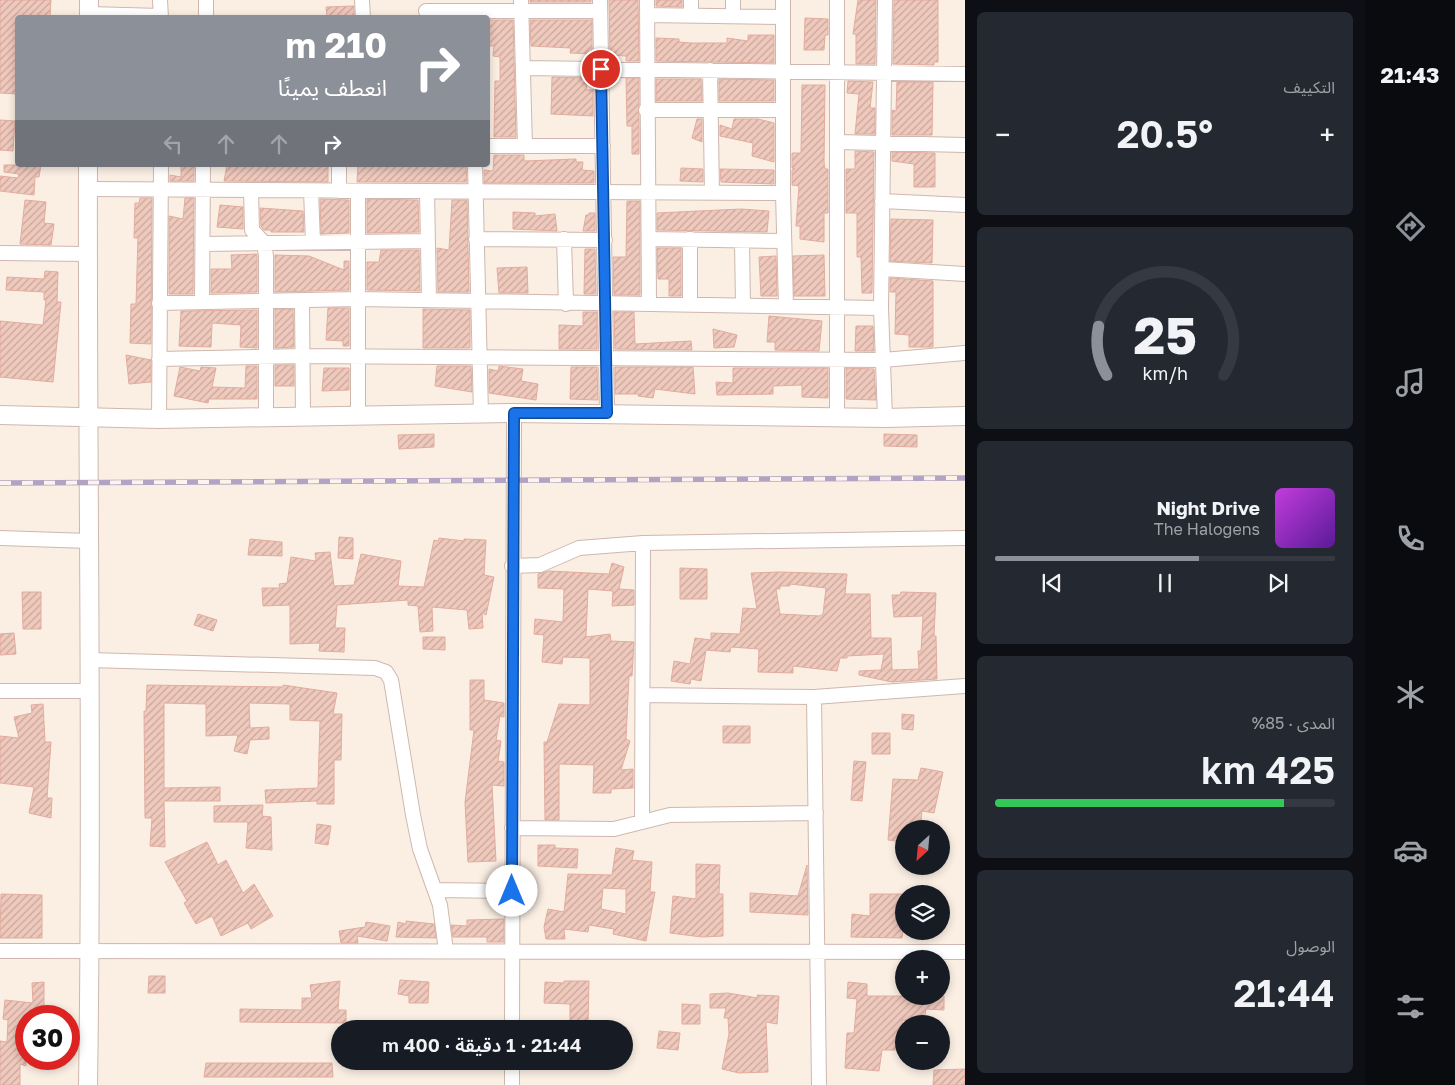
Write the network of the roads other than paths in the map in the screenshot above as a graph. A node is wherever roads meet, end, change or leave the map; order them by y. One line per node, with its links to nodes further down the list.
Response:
1 (160, 0): 16 (street)
2 (206, 0): 17 (street)
3 (362, 0): 18 (street)
4 (647, 0): 20 (street)
5 (691, 0): 19 (street)
6 (733, 0): 21 (street)
7 (783, 0): 22 (street)
8 (837, 0): 28 (street)
9 (885, 0): 29 (street)
10 (522, 5): 11 (street); 13 (street); 23 (street)
11 (600, 5): 24 (street)
12 (426, 9): 13 (street)
13 (480, 10)
14 (89, 11): 15 (street)
15 (147, 15)
16 (161, 15)
17 (206, 15)
18 (363, 15)
19 (691, 15): 20 (street); 21 (street)
20 (647, 16): 25 (street)
21 (733, 16): 22 (street)
22 (783, 17): 27 (street)
23 (524, 68): 24 (street); 38 (street)
24 (601, 69): 25 (street); 39 (street)
25 (646, 70): 26 (street); 31 (street)
26 (710, 70): 27 (street); 32 (street)
27 (783, 72): 28 (street); 33 (street)
28 (837, 73): 29 (street); 34 (street)
29 (884, 73): 30 (street); 35 (street)
30 (965, 74)
31 (646, 110): 32 (street); 55 (street)
32 (711, 110): 33 (street); 56 (street)
33 (783, 110): 57 (street)
34 (837, 142): 35 (street); 89 (street)
35 (883, 142): 36 (street); 58 (street)
36 (965, 145)
37 (490, 146): 38 (street)
38 (525, 146): 39 (street)
39 (603, 146): 54 (street)
40 (88, 167): 45 (street)
41 (161, 167): 46 (street)
42 (203, 167): 47 (street)
43 (339, 167): 50 (street)
44 (475, 167): 53 (street)
45 (88, 189): 46 (street); 73 (street)
46 (161, 190): 47 (street); 82 (street)
47 (203, 190): 48 (street); 71 (street)
48 (251, 190): 49 (street); 70 (street)
49 (312, 190): 50 (street); 68 (street)
50 (339, 191): 51 (street)
51 (358, 191): 52 (street); 69 (street)
52 (427, 191): 53 (street); 66 (street)
53 (475, 191): 54 (street); 60 (street)
54 (603, 192): 55 (street); 64 (street)
55 (649, 192): 56 (street); 62 (street)
56 (712, 193): 57 (street)
57 (783, 193): 67 (street)
58 (882, 201): 59 (street); 74 (street)
59 (965, 205)
60 (476, 239): 61 (street); 81 (street)
61 (564, 239): 64 (street); 84 (street)
62 (649, 239): 63 (street); 85 (street)
63 (690, 239): 65 (street); 86 (street)
64 (605, 240): 83 (street)
65 (742, 240): 67 (street); 87 (street)
66 (428, 241): 69 (street); 78 (street)
67 (784, 241): 88 (street)
68 (313, 242): 69 (street); 70 (street)
69 (357, 242): 76 (street)
70 (264, 243): 71 (street); 80 (street)
71 (203, 244): 79 (street)
72 (0, 253): 73 (street)
73 (88, 254): 108 (street)
74 (882, 269): 75 (street); 90 (street)
75 (965, 274)
76 (358, 299): 77 (street); 78 (street); 94 (street)
77 (302, 300): 80 (street); 93 (street)
78 (429, 300): 81 (street)
79 (202, 302): 80 (street); 82 (street)
80 (265, 302): 92 (street)
81 (477, 302): 84 (street); 95 (street)
82 (159, 303): 97 (street)
83 (606, 303): 84 (street); 85 (street); 96 (street)
84 (566, 304)
85 (649, 304): 86 (street)
86 (690, 305): 87 (street)
87 (743, 305): 88 (street)
88 (786, 306): 89 (street)
89 (836, 307): 90 (street); 98 (street)
90 (881, 308): 99 (street)
91 (965, 353): 99 (street)
92 (266, 356): 93 (street); 97 (street); 105 (street)
93 (302, 356): 94 (street); 106 (street)
94 (358, 356): 95 (street); 102 (street)
95 (478, 357): 96 (street); 104 (street)
96 (606, 357): 98 (street); 101 (street)
97 (159, 359): 111 (street)
98 (836, 359): 99 (street); 109 (street)
99 (883, 360): 110 (street)
100 (514, 413): 101 (street); 104 (street); 116 (street)
101 (607, 413): 109 (street)
102 (358, 414): 104 (street); 106 (street)
103 (0, 415): 108 (street)
104 (481, 415)
105 (266, 416): 106 (street); 111 (street)
106 (302, 416)
107 (965, 416): 110 (street)
108 (87, 418): 111 (street); 114 (street)
109 (837, 418): 110 (street)
110 (884, 418)
111 (159, 419)
112 (0, 538): 114 (street)
113 (965, 538): 115 (street)
114 (89, 540): 117 (street)
115 (643, 543): 116 (street); 121 (street)
116 (512, 566): 125 (street)
117 (89, 660): 120 (street); 126 (street)
118 (965, 686): 122 (street)
119 (0, 691): 120 (street)
120 (89, 691): 129 (street)
121 (643, 695): 122 (street); 124 (street)
122 (814, 697): 123 (street)
123 (816, 813): 124 (street); 132 (street)
124 (642, 822): 125 (street)
125 (512, 828): 127 (street)
126 (435, 890): 127 (street); 130 (street)
127 (512, 891): 131 (street)
128 (0, 951): 129 (street)
129 (90, 951): 130 (street); 136 (street)
130 (446, 951): 131 (street)
131 (512, 951): 132 (street); 134 (street)
132 (817, 951): 133 (street); 138 (street)
133 (965, 952)
134 (512, 1020)
135 (512, 1070): 137 (street)
136 (88, 1085)
137 (512, 1085)
138 (819, 1085)

